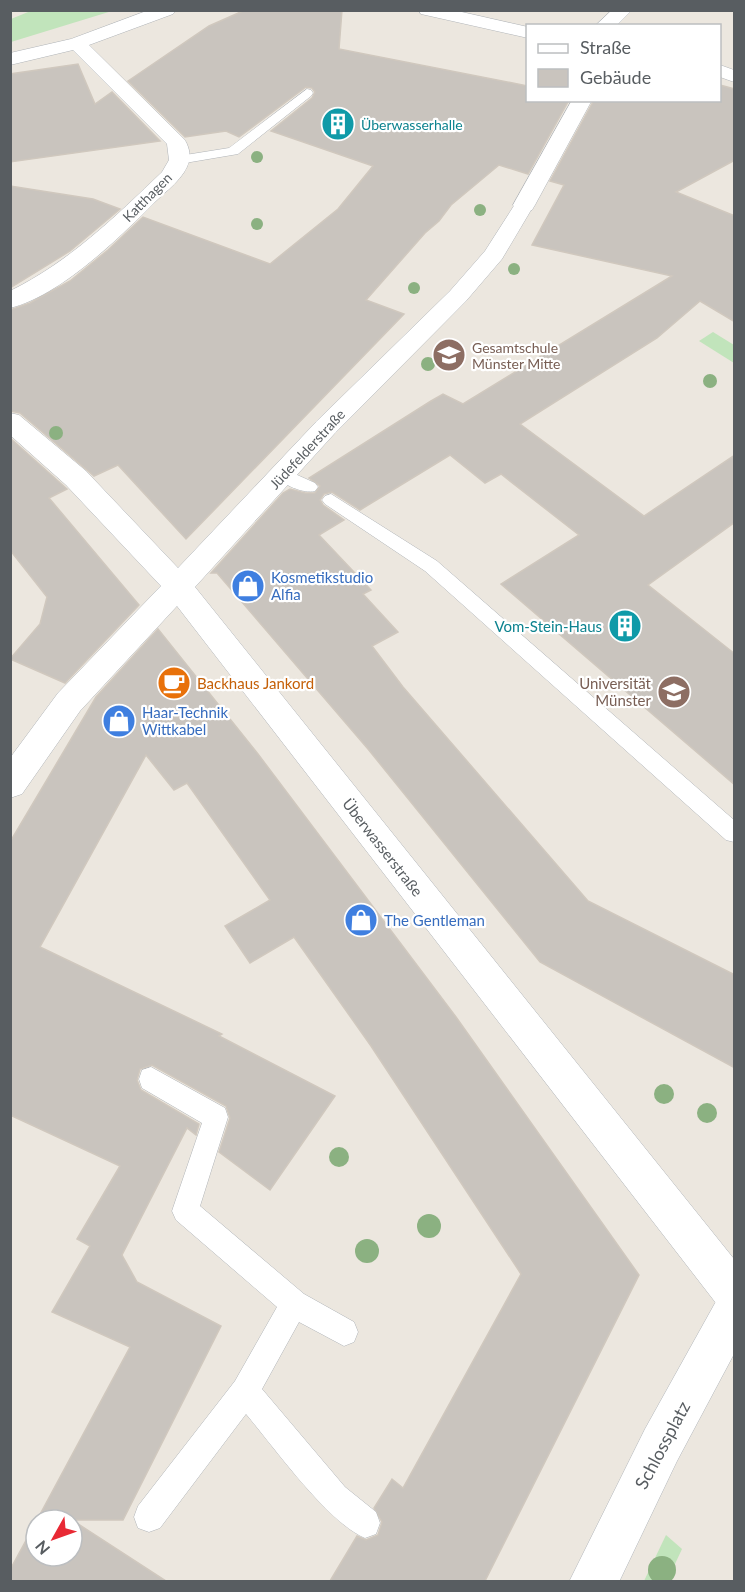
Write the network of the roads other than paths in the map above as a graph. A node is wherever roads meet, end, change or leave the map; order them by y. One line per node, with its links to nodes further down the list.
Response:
1 (167, 10): 6 (street)
2 (427, 10): 5 (street)
3 (623, 10): 4 (street)
4 (606, 24)
5 (526, 33)
6 (77, 43): 7 (street); 10 (street, Katthagen)
7 (10, 59)
8 (307, 93): 10 (lane)
9 (581, 102): 11 (street, Jüdefelderstraße)
10 (178, 159): 12 (street, Katthagen)
11 (524, 205): 14 (street, Jüdefelderstraße)
12 (10, 301)
13 (10, 421): 18 (street, Überwasserstraße)
14 (326, 427): 15 (street, Jüdefelderstraße)
15 (284, 475): 16 (lane); 18 (street, Jüdefelderstraße)
16 (309, 486)
17 (331, 500): 20 (lane)
18 (178, 586): 19 (street, Jüdefelderstraße); 22 (street, Überwasserstraße)
19 (10, 784)
20 (735, 833)
21 (151, 1079): 23 (lane)
22 (735, 1292)
23 (294, 1304): 25 (lane); 26 (lane)
24 (735, 1311): 29 (street, Schlossplatz)
25 (344, 1332)
26 (245, 1391): 27 (lane); 28 (lane)
27 (148, 1516)
28 (365, 1523)
29 (593, 1581)

